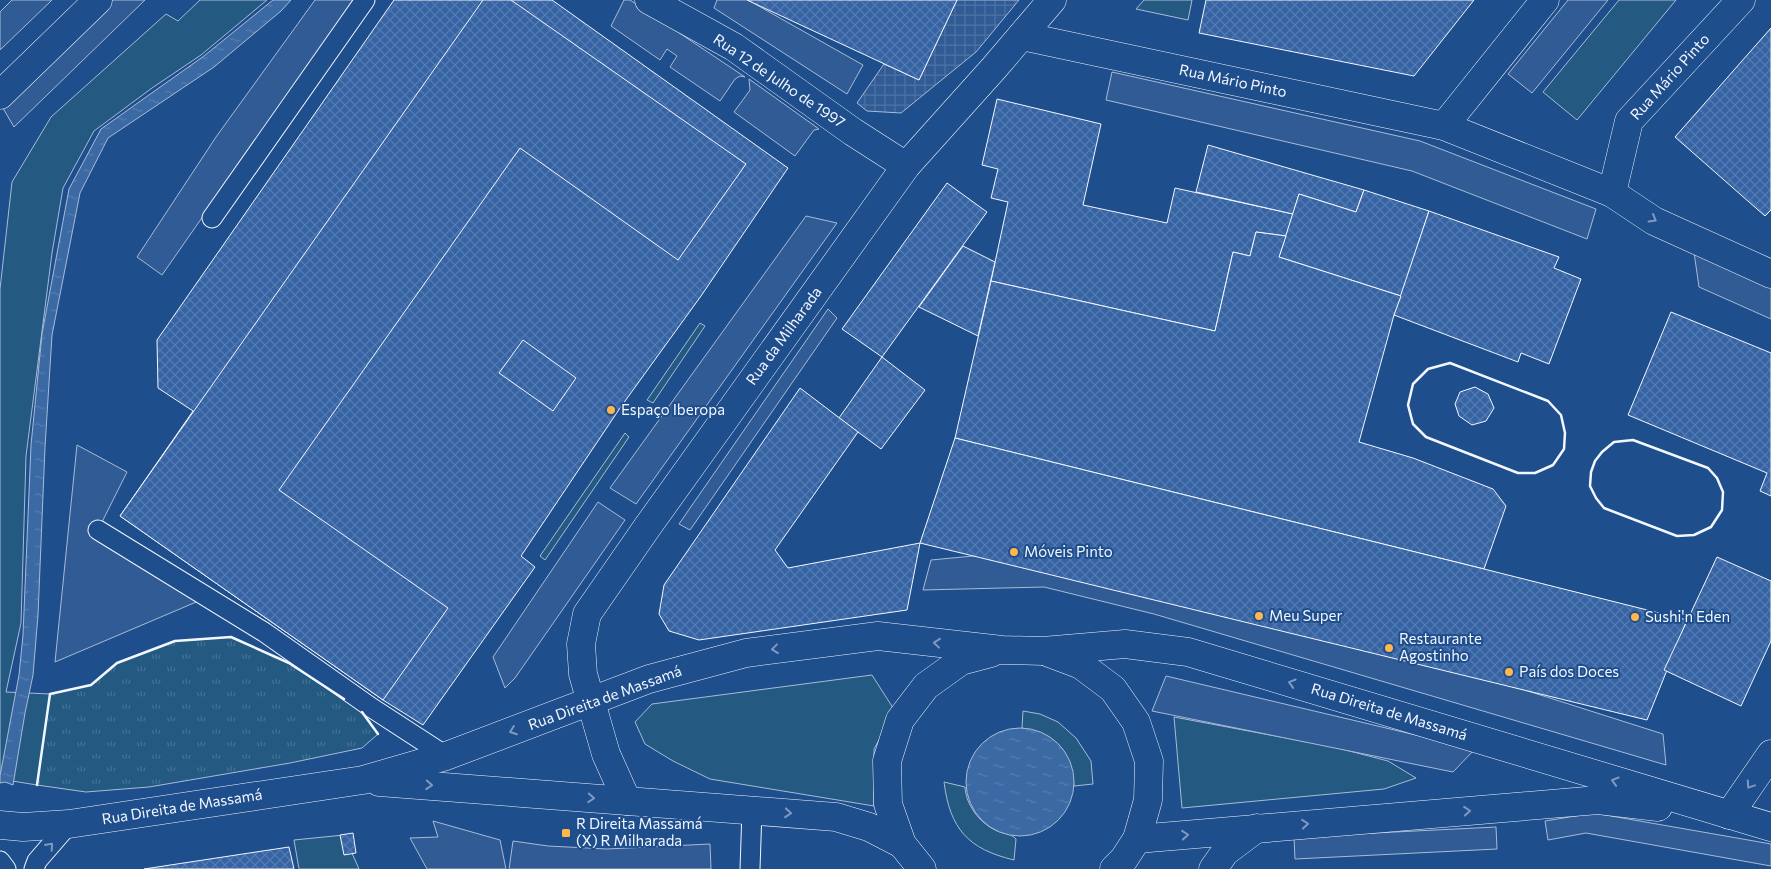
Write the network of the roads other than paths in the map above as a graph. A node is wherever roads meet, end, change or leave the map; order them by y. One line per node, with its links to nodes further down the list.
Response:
1 (98, 0): 8 (main road)
2 (365, 0): 12 (lane)
3 (649, 0): 10 (main road, Rua 12 de Julho de 1997)
4 (1052, 0): 7 (main road, Rua da Milharada)
5 (1545, 0): 9 (main road)
6 (1741, 0): 11 (main road, Rua Mário Pinto)
7 (1022, 36): 9 (main road, Rua Mário Pinto); 10 (main road, Rua da Milharada)
8 (0, 95)
9 (1444, 126): 11 (main road, Rua Mário Pinto)
10 (906, 166): 17 (main road, Rua da Milharada)
11 (1612, 193): 13 (main road, one-way to 13)
12 (212, 218)
13 (1771, 274)
14 (98, 530): 19 (lane)
15 (1002, 650): 16 (main road, Rua Direita de Massamá); 17 (main road, Rua Direita de Massamá, one-way to 17); 28 (main road, Rua Direita de Massamá)
16 (1043, 651): 23 (main road, Rua Direita de Massamá, one-way to 16); 29 (main road, Rua Direita de Massamá)
17 (591, 702): 19 (main road, Rua Direita de Massamá, one-way to 19); 21 (main road, Rua da Milharada)
18 (1771, 754): 23 (main road, one-way to 23)
19 (446, 756): 20 (main road, Rua Direita de Massamá)
20 (363, 780): 21 (main road, Rua Direita de Massamá, one-way to 21); 24 (main road, Rua Direita de Massamá)
21 (627, 801): 22 (main road, Rua Direita de Massamá)
22 (752, 810): 28 (main road, Rua Direita de Massamá, one-way to 28); 33 (lane)
23 (1729, 815): 26 (main road, Rua Direita de Massamá); 27 (main road, Rua Direita de Massamá, one-way to 23)
24 (69, 824): 25 (main road, Rua Direita de Massamá); 32 (lane, one-way to 24)
25 (0, 825)
26 (1771, 827)
27 (1257, 828): 29 (main road, Rua Direita de Massamá, one-way to 27); 35 (main road)
28 (902, 844): 34 (main road, Rua Direita de Massamá)
29 (1127, 859)
30 (0, 861): 31 (lane)
31 (6, 869)
32 (34, 869)
33 (750, 869)
34 (922, 869)
35 (1213, 869)

